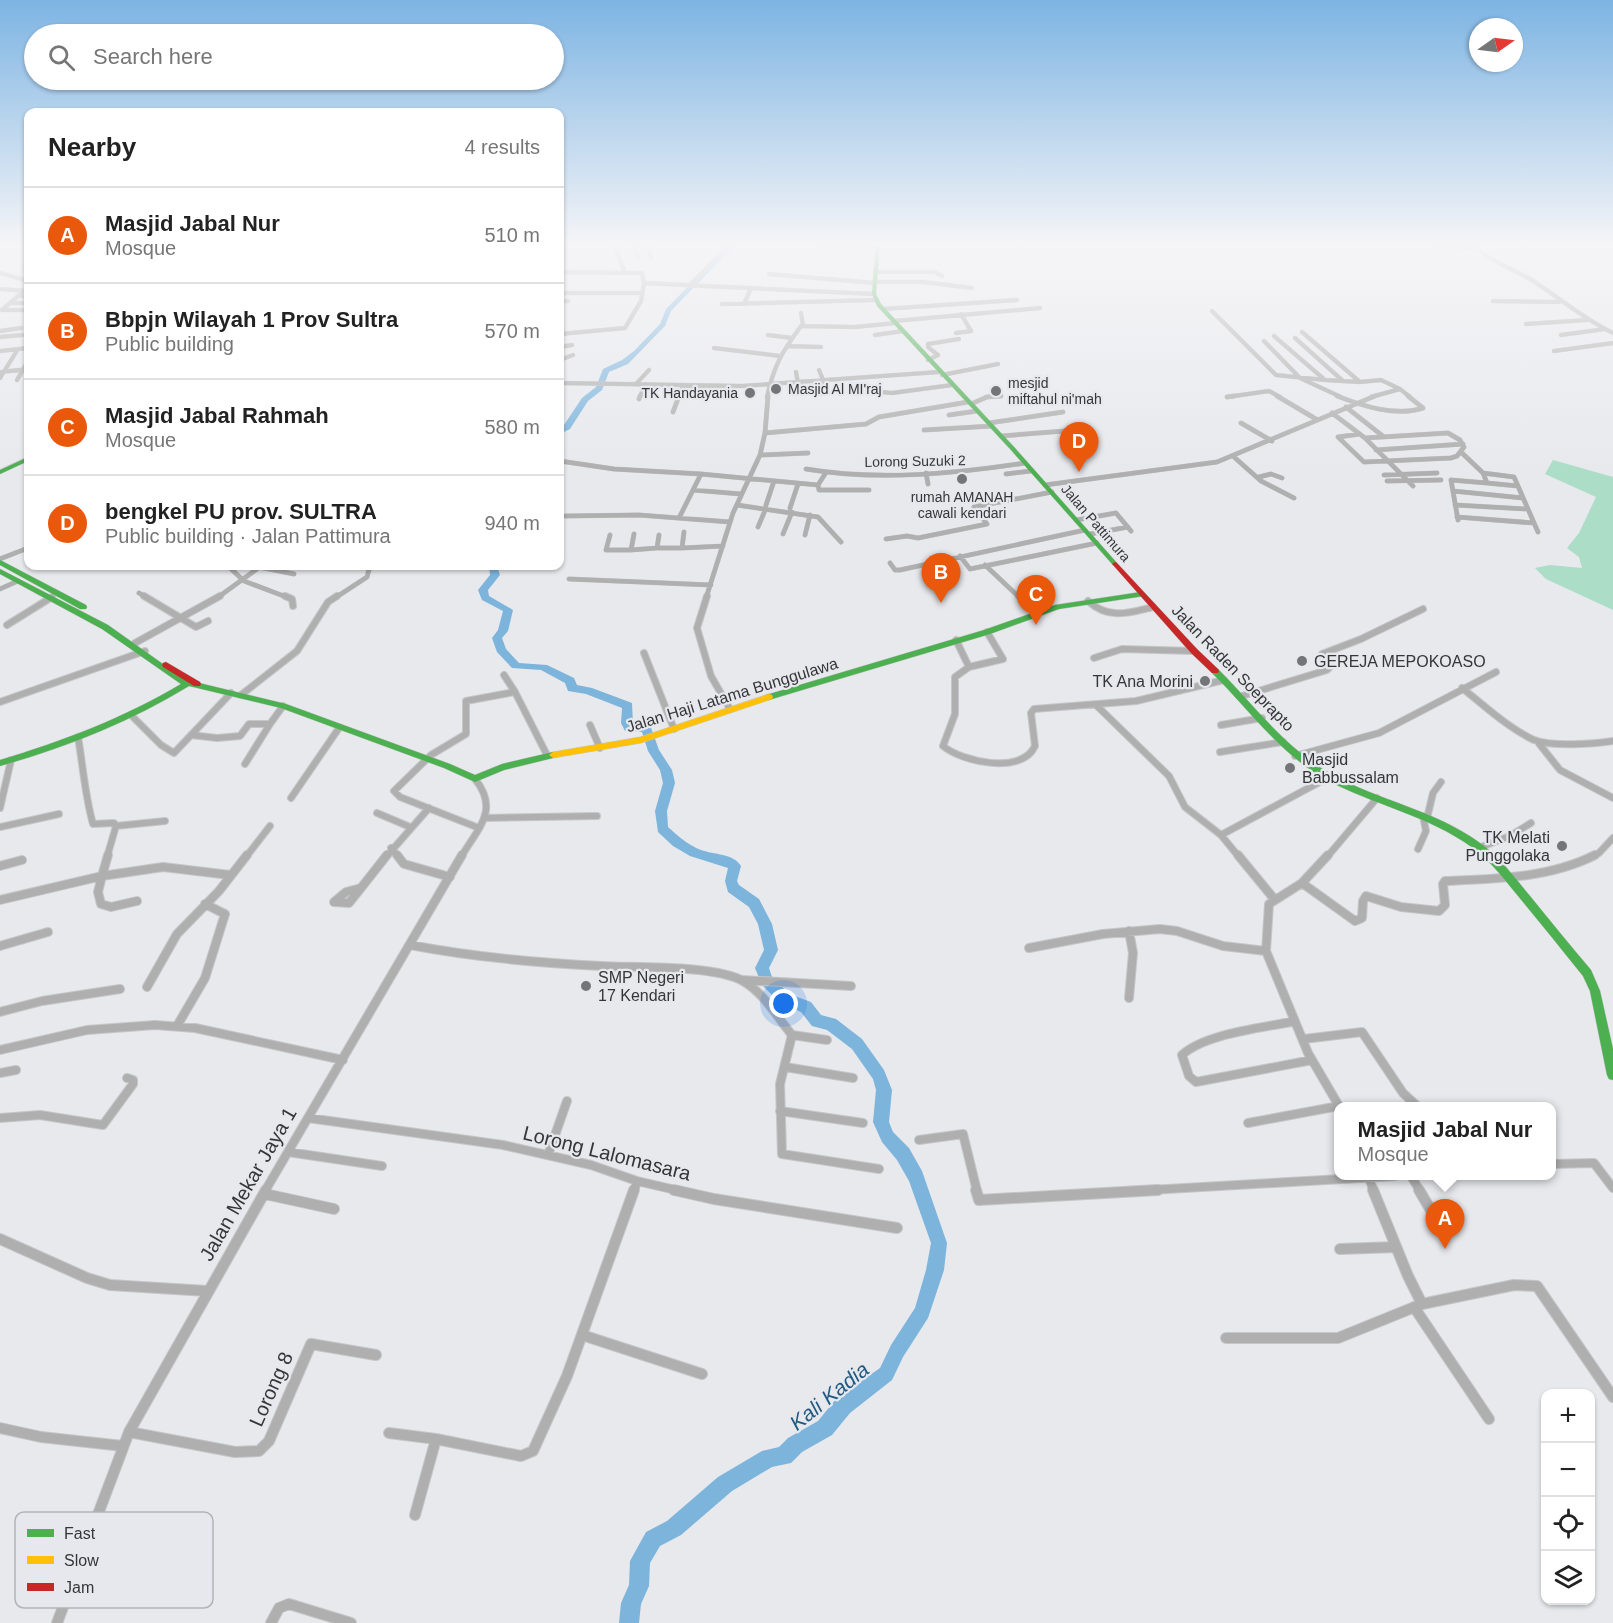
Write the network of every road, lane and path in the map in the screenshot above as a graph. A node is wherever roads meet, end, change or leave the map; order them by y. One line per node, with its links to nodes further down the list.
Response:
1 (632, 318): 18 (street)
2 (801, 318): 10 (street)
3 (891, 318): 11 (main road, Jalan Pattimura)
4 (940, 318): 11 (street)
5 (963, 318): 16 (street)
6 (1219, 318): 52 (street)
7 (1583, 318): 8 (street)
8 (1587, 320): 9 (street); 13 (street)
9 (1526, 324)
10 (802, 325): 11 (street); 25 (street)
11 (898, 325): 20 (street); 42 (main road, Jalan Pattimura)
12 (21, 328): 14 (street)
13 (1605, 329): 17 (street); 22 (street)
14 (0, 331)
15 (1302, 332): 59 (street)
16 (956, 333)
17 (1613, 333)
18 (564, 334)
19 (768, 334): 25 (street)
20 (875, 334)
21 (22, 335): 24 (street)
22 (1561, 335)
23 (1274, 336): 54 (street)
24 (0, 337)
25 (792, 338): 31 (street)
26 (1295, 338): 55 (street)
27 (959, 339): 42 (street)
28 (1264, 341): 52 (street)
29 (1613, 343): 38 (street)
30 (572, 345): 32 (street)
31 (787, 345): 33 (street); 40 (street)
32 (564, 346)
33 (821, 347)
34 (24, 348): 36 (street)
35 (714, 348): 40 (street)
36 (18, 349): 37 (street); 48 (street)
37 (0, 351)
38 (1554, 351)
39 (573, 356): 41 (street)
40 (780, 356): 64 (street)
41 (564, 359)
42 (928, 360): 50 (main road, Jalan Pattimura)
43 (998, 364): 50 (street)
44 (24, 369): 48 (street)
45 (649, 370): 61 (street)
46 (819, 370): 58 (street)
47 (24, 371): 53 (street)
48 (2, 372): 51 (street)
49 (796, 372): 60 (street)
50 (941, 373): 58 (street); 65 (main road, Jalan Pattimura)
51 (0, 378)
52 (1301, 378): 54 (street); 73 (street)
53 (17, 380)
54 (1325, 381): 55 (street)
55 (1343, 381): 59 (street)
56 (564, 382): 61 (street)
57 (818, 382): 58 (street); 60 (street); 68 (street)
58 (824, 382)
59 (1360, 382): 66 (street)
60 (798, 383): 64 (street)
61 (636, 384): 62 (street)
62 (645, 384): 63 (street); 72 (street)
63 (683, 385): 64 (street); 76 (street)
64 (769, 385): 85 (street)
65 (952, 385): 67 (street); 74 (main road, Jalan Pattimura)
66 (1400, 388): 73 (street); 73 (street)
67 (870, 392)
68 (821, 394)
69 (1001, 396): 70 (street)
70 (987, 397): 74 (street); 74 (street)
71 (1227, 397): 80 (street)
72 (639, 399)
73 (1356, 403): 75 (street)
74 (970, 404): 79 (street); 82 (main road, Jalan Pattimura); 85 (street)
75 (1346, 407): 78 (street); 88 (street)
76 (673, 412)
77 (1063, 412): 82 (street)
78 (1332, 413): 80 (street); 86 (street)
79 (948, 415)
80 (1316, 420): 90 (street)
81 (1241, 423): 90 (street)
82 (990, 425): 83 (street); 87 (main road, Jalan Pattimura)
83 (924, 430)
84 (1077, 430): 87 (street)
85 (765, 433): 95 (street)
86 (1360, 434): 89 (street); 98 (street)
87 (1001, 436): 100 (main road, Jalan Pattimura)
88 (1384, 437): 89 (street); 91 (street)
89 (1365, 438): 92 (street)
90 (1272, 441): 96 (street)
91 (1463, 444): 92 (street); 93 (street)
92 (1376, 450): 98 (street)
93 (1461, 452): 98 (street); 104 (street)
94 (808, 453): 95 (street)
95 (760, 455): 112 (street)
96 (1234, 457): 111 (street); 124 (street)
97 (564, 461): 106 (street)
98 (1387, 461): 109 (street)
99 (24, 462): 105 (main road)
100 (1028, 467): 102 (street, Lorong Suzuki 2); 108 (street); 124 (main road, Jalan Pattimura)
101 (806, 469): 107 (street, Lorong Suzuki 2)
102 (927, 472): 107 (street, Lorong Suzuki 2); 120 (street)
103 (1437, 473): 109 (street)
104 (1483, 473): 118 (street); 123 (street)
105 (0, 474)
106 (701, 474): 112 (street); 125 (street)
107 (825, 474): 121 (street)
108 (1006, 474)
109 (1401, 474): 110 (street); 114 (street)
110 (1384, 475)
111 (1259, 477): 113 (street); 129 (street)
112 (748, 478): 116 (street); 128 (street)
113 (1282, 478)
114 (1408, 480): 115 (street); 117 (street); 122 (street)
115 (1441, 480)
116 (774, 481): 119 (street); 133 (street)
117 (1387, 481)
118 (1488, 483): 123 (street); 127 (street)
119 (798, 484): 121 (street); 135 (street)
120 (928, 484)
121 (818, 485): 126 (street)
122 (1413, 486)
123 (1518, 486): 130 (street)
124 (1048, 489): 139 (main road, Jalan Pattimura); 151 (street)
125 (693, 490): 128 (street); 138 (street)
126 (869, 490)
127 (1453, 491): 130 (street); 132 (street)
128 (741, 494): 131 (street)
129 (1294, 498)
130 (1523, 498): 134 (street)
131 (737, 505): 133 (street); 140 (street)
132 (1455, 505): 134 (street); 141 (street)
133 (766, 506): 135 (street); 142 (street)
134 (1528, 509): 141 (street)
135 (791, 510): 136 (street); 148 (street)
136 (810, 515): 150 (street); 152 (street)
137 (564, 516): 138 (street)
138 (679, 518): 140 (street)
139 (1077, 520): 144 (main road, Jalan Pattimura); 144 (street)
140 (730, 522): 154 (street)
141 (1534, 523): 145 (street)
142 (758, 527)
143 (684, 532): 156 (street)
144 (1087, 532): 153 (main road, Jalan Pattimura); 159 (street)
145 (1538, 532)
146 (634, 534): 158 (street)
147 (659, 534): 155 (street)
148 (783, 534)
149 (610, 535): 158 (street)
150 (804, 535)
151 (886, 539)
152 (841, 542)
153 (1098, 543): 162 (street); 175 (main road, Jalan Pattimura)
154 (723, 546): 156 (street); 172 (street)
155 (657, 548): 156 (street); 158 (street)
156 (682, 548)
157 (24, 550): 160 (street)
158 (631, 550)
159 (960, 556): 161 (street); 162 (street)
160 (0, 560): 187 (main road)
161 (890, 563)
162 (985, 565): 181 (street)
163 (232, 570): 171 (street)
164 (256, 570): 171 (street)
165 (277, 570): 168 (street)
166 (369, 570): 200 (street)
167 (0, 571): 170 (main road)
168 (294, 574)
169 (569, 579): 172 (street)
170 (18, 581): 173 (street); 176 (main road)
171 (244, 581): 178 (street); 182 (street)
172 (711, 585): 205 (street)
173 (0, 589)
174 (139, 593): 182 (street)
175 (1141, 594): 177 (main road, Jalan Haji Latama Bunggulawa); 179 (main road, Jalan Raden Soeprapto)
176 (52, 597): 184 (street); 189 (main road)
177 (1088, 601): 179 (street); 181 (main road, Jalan Haji Latama Bunggulawa)
178 (293, 606)
179 (1153, 608): 188 (main road, Jalan Raden Soeprapto)
180 (1423, 609): 201 (street)
181 (1038, 614): 185 (main road, Jalan Haji Latama Bunggulawa)
182 (181, 620): 183 (street); 187 (street)
183 (208, 621)
184 (7, 625)
185 (987, 632): 186 (main road, Jalan Haji Latama Bunggulawa); 192 (street)
186 (956, 640): 192 (street); 205 (main road, Jalan Haji Latama Bunggulawa)
187 (135, 643): 189 (main road)
188 (1194, 651): 191 (street); 195 (main road, Jalan Raden Soeprapto)
189 (143, 652): 196 (main road); 202 (street)
190 (644, 653): 212 (street)
191 (1095, 658)
192 (969, 667): 203 (street)
193 (1496, 672): 197 (street)
194 (504, 675): 198 (street)
195 (1224, 680): 201 (main road, Jalan Raden Soeprapto); 203 (street)
196 (189, 681): 199 (main road); 206 (main road); 221 (main road)
197 (1462, 688): 215 (street); 222 (street)
198 (515, 692): 220 (street); 223 (street)
199 (231, 693): 200 (main road); 213 (street)
200 (241, 695): 204 (main road)
201 (1242, 696): 207 (main road, Jalan Raden Soeprapto)
202 (0, 702)
203 (1096, 705): 248 (street)
204 (283, 706): 208 (street); 211 (main road)
205 (730, 709): 212 (main road, Jalan Haji Latama Bunggulawa)
206 (131, 715): 213 (street); 214 (main road)
207 (1262, 718): 210 (street); 217 (main road, Jalan Raden Soeprapto)
208 (270, 724): 213 (street); 226 (street)
209 (590, 725): 218 (street)
210 (1221, 725)
211 (339, 728): 223 (main road); 231 (street)
212 (674, 729): 218 (main road, Jalan Haji Latama Bunggulawa)
213 (191, 735)
214 (78, 737): 224 (main road); 243 (street)
215 (1537, 741): 216 (street); 233 (street)
216 (1613, 741)
217 (1283, 742): 219 (street); 222 (main road, Jalan Raden Soeprapto)
218 (600, 748): 220 (main road, Jalan Haji Latama Bunggulawa)
219 (1220, 752)
220 (547, 755): 228 (main road, Jalan Haji Latama Bunggulawa)
221 (0, 756)
222 (1295, 756): 227 (main road, Jalan Raden Soeprapto)
223 (428, 759): 228 (main road); 235 (street)
224 (11, 760): 225 (main road); 230 (street)
225 (0, 763)
226 (245, 764)
227 (1329, 777): 232 (main road, Jalan Raden Soeprapto); 248 (street)
228 (475, 779): 240 (street)
229 (1442, 782): 239 (street)
230 (2, 798): 234 (street)
231 (291, 798)
232 (1377, 798): 239 (main road, Jalan Raden Soeprapto); 259 (street)
233 (1613, 798)
234 (0, 808)
235 (429, 808): 246 (street); 247 (street)
236 (376, 813): 246 (street)
237 (59, 814): 245 (street)
238 (597, 816): 240 (street)
239 (1425, 817): 250 (main road, Jalan Raden Soeprapto); 252 (street)
240 (484, 818): 247 (street, Jalan Mekar Jaya 1)
241 (165, 821): 243 (street)
242 (1531, 823): 250 (street)
243 (116, 826): 256 (street)
244 (270, 826): 255 (street)
245 (0, 827)
246 (410, 827): 251 (street)
247 (478, 828): 257 (street, Jalan Mekar Jaya 1)
248 (1221, 835): 262 (street)
249 (1613, 838): 258 (street)
250 (1481, 847): 258 (main road, Jalan Raden Soeprapto)
251 (391, 848): 257 (street); 260 (street)
252 (1418, 849)
253 (22, 860): 254 (street)
254 (0, 866)
255 (230, 875): 256 (street); 264 (street)
256 (102, 876): 261 (street); 263 (street)
257 (450, 877): 267 (street, Jalan Mekar Jaya 1)
258 (1510, 878): 259 (street); 277 (main road, Jalan Raden Soeprapto)
259 (1302, 883): 262 (street)
260 (361, 888)
261 (0, 900)
262 (1275, 900): 270 (street)
263 (137, 901)
264 (205, 904): 273 (street); 280 (street)
265 (48, 932): 268 (street)
266 (1129, 932): 269 (street); 270 (street); 275 (street)
267 (410, 945): 271 (street); 285 (street, Jalan Mekar Jaya 1)
268 (0, 946)
269 (1029, 948)
270 (1266, 951): 278 (street)
271 (742, 980): 272 (street); 281 (street)
272 (851, 986)
273 (147, 987)
274 (120, 989): 276 (street)
275 (1129, 998)
276 (0, 1012)
277 (1602, 1019): 279 (street); 290 (main road, Jalan Raden Soeprapto)
278 (1295, 1021): 282 (street); 286 (street)
279 (1613, 1022)
280 (177, 1026): 284 (street); 285 (street)
281 (792, 1035): 283 (street); 287 (street)
282 (1304, 1039): 286 (street); 295 (street)
283 (827, 1040)
284 (0, 1050)
285 (343, 1060): 299 (street, Jalan Mekar Jaya 1)
286 (1312, 1060): 294 (street)
287 (785, 1067): 292 (street); 297 (street)
288 (16, 1070): 289 (street)
289 (0, 1073)
290 (1613, 1075)
291 (127, 1078): 298 (street)
292 (853, 1078)
293 (567, 1101): 304 (street)
294 (1337, 1102)
295 (1412, 1102)
296 (1334, 1107): 301 (street)
297 (780, 1111): 300 (street); 307 (street)
298 (0, 1118)
299 (308, 1118): 303 (street, Jalan Mekar Jaya 1); 304 (street, Lorong Lalomasara)
300 (863, 1123)
301 (1248, 1123)
302 (919, 1140): 308 (street)
303 (288, 1152): 306 (street); 313 (street, Jalan Mekar Jaya 1)
304 (548, 1155): 311 (street, Lorong Lalomasara)
305 (1556, 1164): 312 (street)
306 (381, 1166)
307 (879, 1169)
308 (1334, 1178)
309 (1370, 1180): 318 (street)
310 (1413, 1180): 316 (street)
311 (637, 1181): 315 (street, Lorong Lalomasara); 322 (street)
312 (1613, 1188)
313 (265, 1194): 314 (street); 320 (street, Jalan Mekar Jaya 1)
314 (334, 1209)
315 (897, 1228)
316 (1442, 1229)
317 (0, 1239): 320 (street)
318 (1396, 1247): 319 (street); 321 (street)
319 (1340, 1249)
320 (207, 1291): 329 (street, Jalan Mekar Jaya 1)
321 (1418, 1305): 323 (street); 326 (street); 327 (street)
322 (582, 1335): 325 (street); 331 (street)
323 (1226, 1338)
324 (375, 1355): 329 (street, Lorong 8)
325 (702, 1374)
326 (1613, 1397)
327 (1489, 1419)
328 (0, 1428): 332 (street)
329 (129, 1432): 332 (street, Jalan Mekar Jaya 1)
330 (389, 1433): 331 (street)
331 (436, 1439): 334 (street)
332 (123, 1446): 333 (street, Jalan Mekar Jaya 1)
333 (98, 1512)
334 (415, 1515)
335 (63, 1608): 336 (street, Jalan Mekar Jaya 1)
336 (57, 1623)
337 (271, 1623): 338 (street)
338 (351, 1623)

